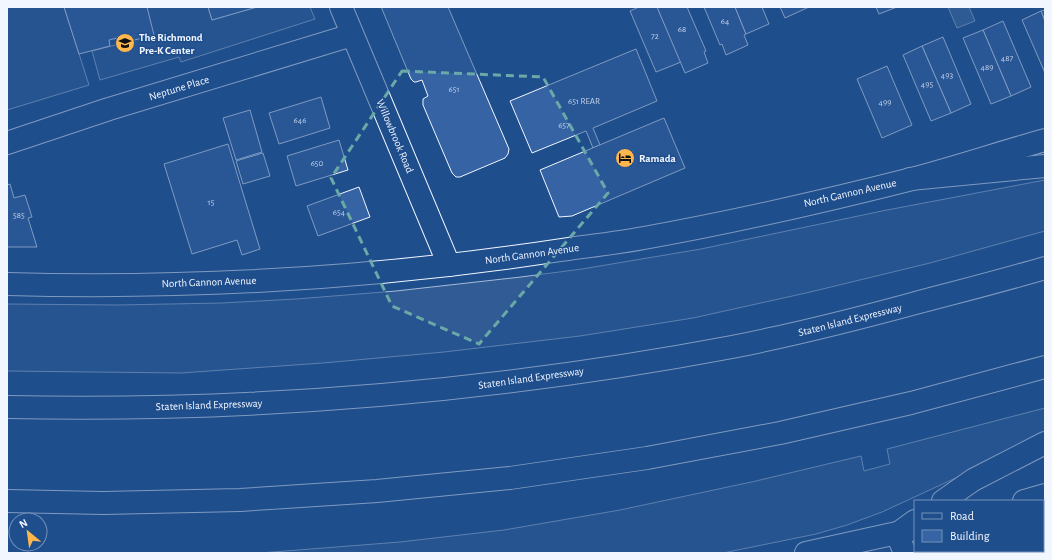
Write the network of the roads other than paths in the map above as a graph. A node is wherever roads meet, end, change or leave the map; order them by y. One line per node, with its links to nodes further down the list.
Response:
1 (341, 7): 2 (main road, Willowbrook Road)
2 (352, 35): 4 (main road, Neptune Place); 7 (main road, Willowbrook Road)
3 (1045, 140): 6 (main road, North Gannon Avenue)
4 (7, 143)
5 (1045, 166): 6 (main road)
6 (910, 179): 7 (main road, North Gannon Avenue)
7 (449, 265): 9 (main road, North Gannon Avenue)
8 (1045, 268): 11 (main road, Staten Island Expressway)
9 (7, 284)
10 (1045, 367): 16 (main road)
11 (7, 406)
12 (1045, 443): 14 (main road)
13 (1045, 495): 15 (main road)
14 (944, 500)
15 (1028, 500)
16 (7, 501)
17 (914, 523): 18 (main road)
18 (905, 539): 19 (main road)
19 (806, 553)

